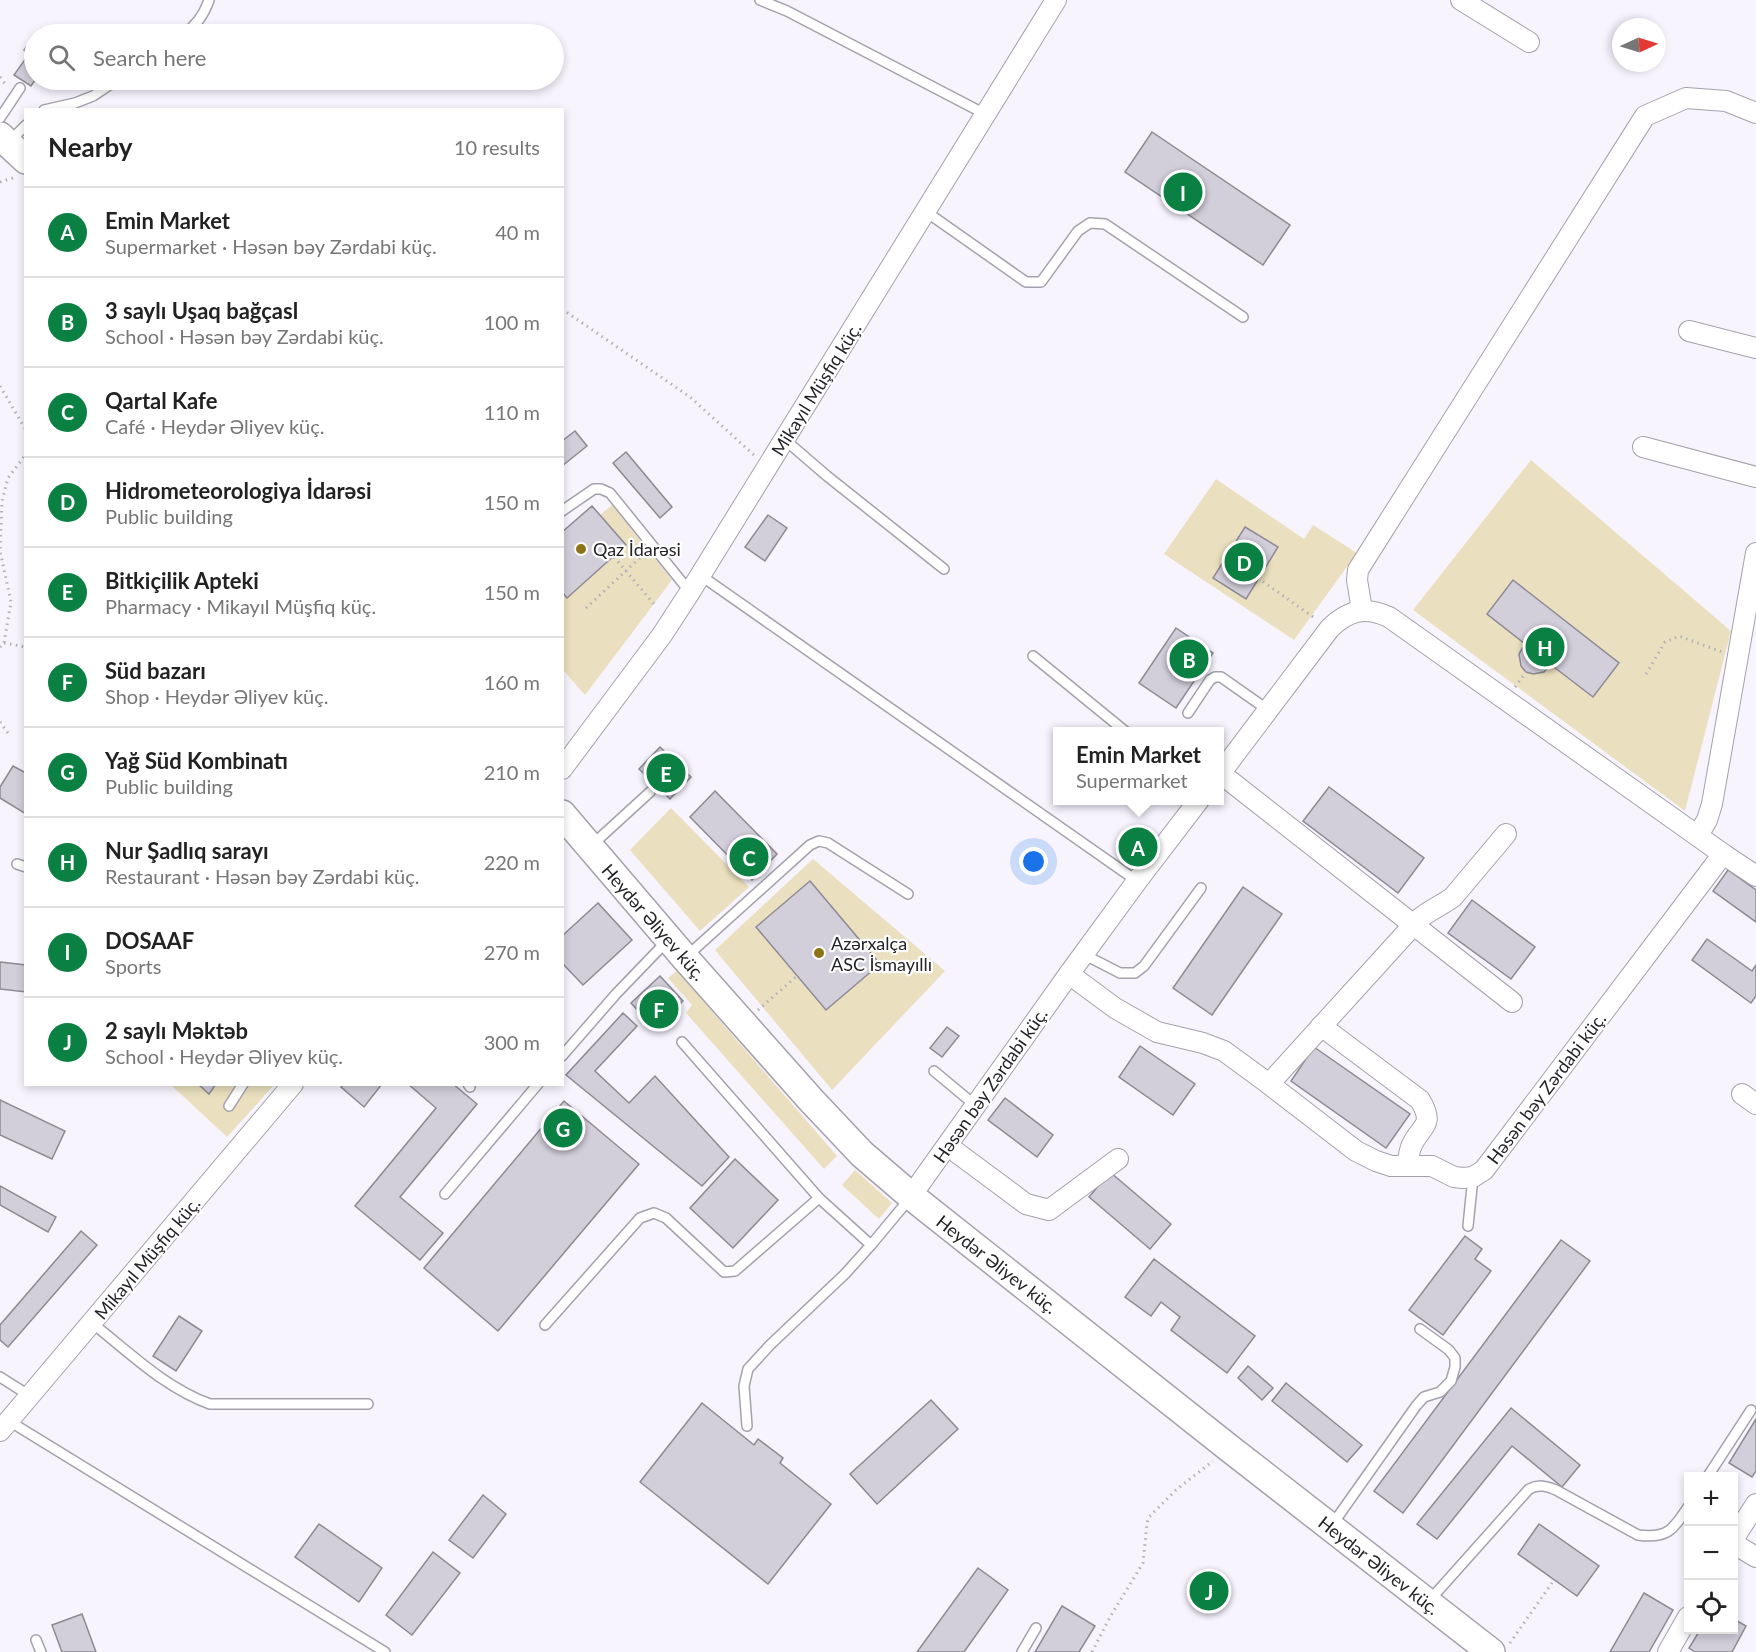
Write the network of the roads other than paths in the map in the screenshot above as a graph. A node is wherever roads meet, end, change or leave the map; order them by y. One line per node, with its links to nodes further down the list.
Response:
1 (209, 0): 5 (lane)
2 (760, 0): 11 (lane)
3 (1056, 0): 11 (street, Mikayıl Müşfiq küç.)
4 (1461, 0): 6 (street)
5 (197, 24)
6 (1529, 42)
7 (20, 88): 12 (lane)
8 (102, 90): 9 (lane)
9 (53, 108)
10 (1756, 112): 25 (street)
11 (986, 114): 13 (street, Mikayıl Müşfiq küç.)
12 (12, 137)
13 (925, 212): 14 (lane); 17 (street, Mikayıl Müşfiq küç.)
14 (1243, 317)
15 (1689, 331): 16 (street)
16 (1756, 348)
17 (784, 439): 22 (lane); 23 (street, Mikayıl Müşfiq küç.)
18 (1643, 447): 19 (street)
19 (1756, 477)
20 (564, 510): 24 (lane)
21 (1756, 553): 37 (street)
22 (944, 569)
23 (700, 575): 24 (street, Mikayıl Müşfiq küç.); 41 (lane)
24 (690, 592): 30 (street, Mikayıl Müşfiq küç.)
25 (1362, 610): 27 (street); 37 (street)
26 (1033, 657): 29 (lane)
27 (1268, 710): 28 (lane); 31 (street)
28 (1188, 712)
29 (1120, 727)
30 (564, 766)
31 (1224, 769)
32 (1224, 777): 44 (street)
33 (650, 792): 38 (lane)
34 (1196, 805): 41 (street, Həsən bəy Zərdabi küç.)
35 (564, 816): 38 (main road, Heydər Əliyev küç.)
36 (1506, 834): 44 (street)
37 (1698, 835): 39 (street)
38 (590, 847): 45 (main road, Heydər Əliyev küç.)
39 (1723, 854): 40 (street); 62 (street, Həsən bəy Zərdabi küç.)
40 (1756, 876)
41 (1137, 881): 46 (street, Həsən bəy Zərdabi küç.)
42 (1201, 888): 46 (lane)
43 (908, 894): 45 (lane)
44 (1412, 926): 48 (street); 49 (street)
45 (677, 949): 51 (lane); 64 (main road, Heydər Əliyev küç.)
46 (1083, 954): 47 (street, Həsən bəy Zərdabi küç.)
47 (1069, 974): 53 (street, Həsən bəy Zərdabi küç.); 58 (street, Həsən bəy Zərdabi küç.)
48 (1512, 1002)
49 (1321, 1026): 53 (street); 61 (street)
50 (682, 1042): 65 (lane)
51 (564, 1054)
52 (934, 1071): 58 (lane)
53 (1269, 1084): 61 (street, Həsən bəy Zərdabi küç.)
54 (242, 1086): 57 (lane)
55 (291, 1086): 68 (street, Mikayıl Müşfiq küç.)
56 (536, 1086): 63 (lane)
57 (229, 1106)
58 (976, 1107): 59 (street, Həsən bəy Zərdabi küç.)
59 (948, 1146): 60 (street); 64 (street, Həsən bəy Zərdabi küç.)
60 (1118, 1160)
61 (1407, 1166): 62 (street, Həsən bəy Zərdabi küç.)
62 (1473, 1177): 66 (lane)
63 (445, 1194)
64 (911, 1196): 67 (lane); 80 (main road, Heydər Əliyev küç.)
65 (819, 1198): 67 (lane); 69 (lane)
66 (1468, 1226)
67 (871, 1245): 76 (lane)
68 (92, 1323): 72 (street, Mikayıl Müşfiq küç.); 73 (lane)
69 (545, 1325)
70 (1420, 1329): 80 (lane)
71 (0, 1377): 72 (lane)
72 (30, 1396): 75 (street, Mikayıl Müşfiq küç.)
73 (368, 1404)
74 (1750, 1410): 77 (lane)
75 (4, 1426): 90 (lane)
76 (747, 1426)
77 (1711, 1472)
78 (1756, 1504): 81 (street)
79 (1684, 1514): 84 (lane)
80 (1330, 1527): 84 (main road, Heydər Əliyev küç.)
81 (1738, 1532)
82 (1738, 1546): 83 (street)
83 (1756, 1557)
84 (1427, 1603): 88 (main road, Heydər Əliyev küç.)
85 (1684, 1625): 92 (street)
86 (1036, 1628): 91 (lane)
87 (36, 1640): 89 (lane)
88 (1500, 1647)
89 (41, 1652)
90 (385, 1652)
91 (1022, 1652)
92 (1668, 1652)

